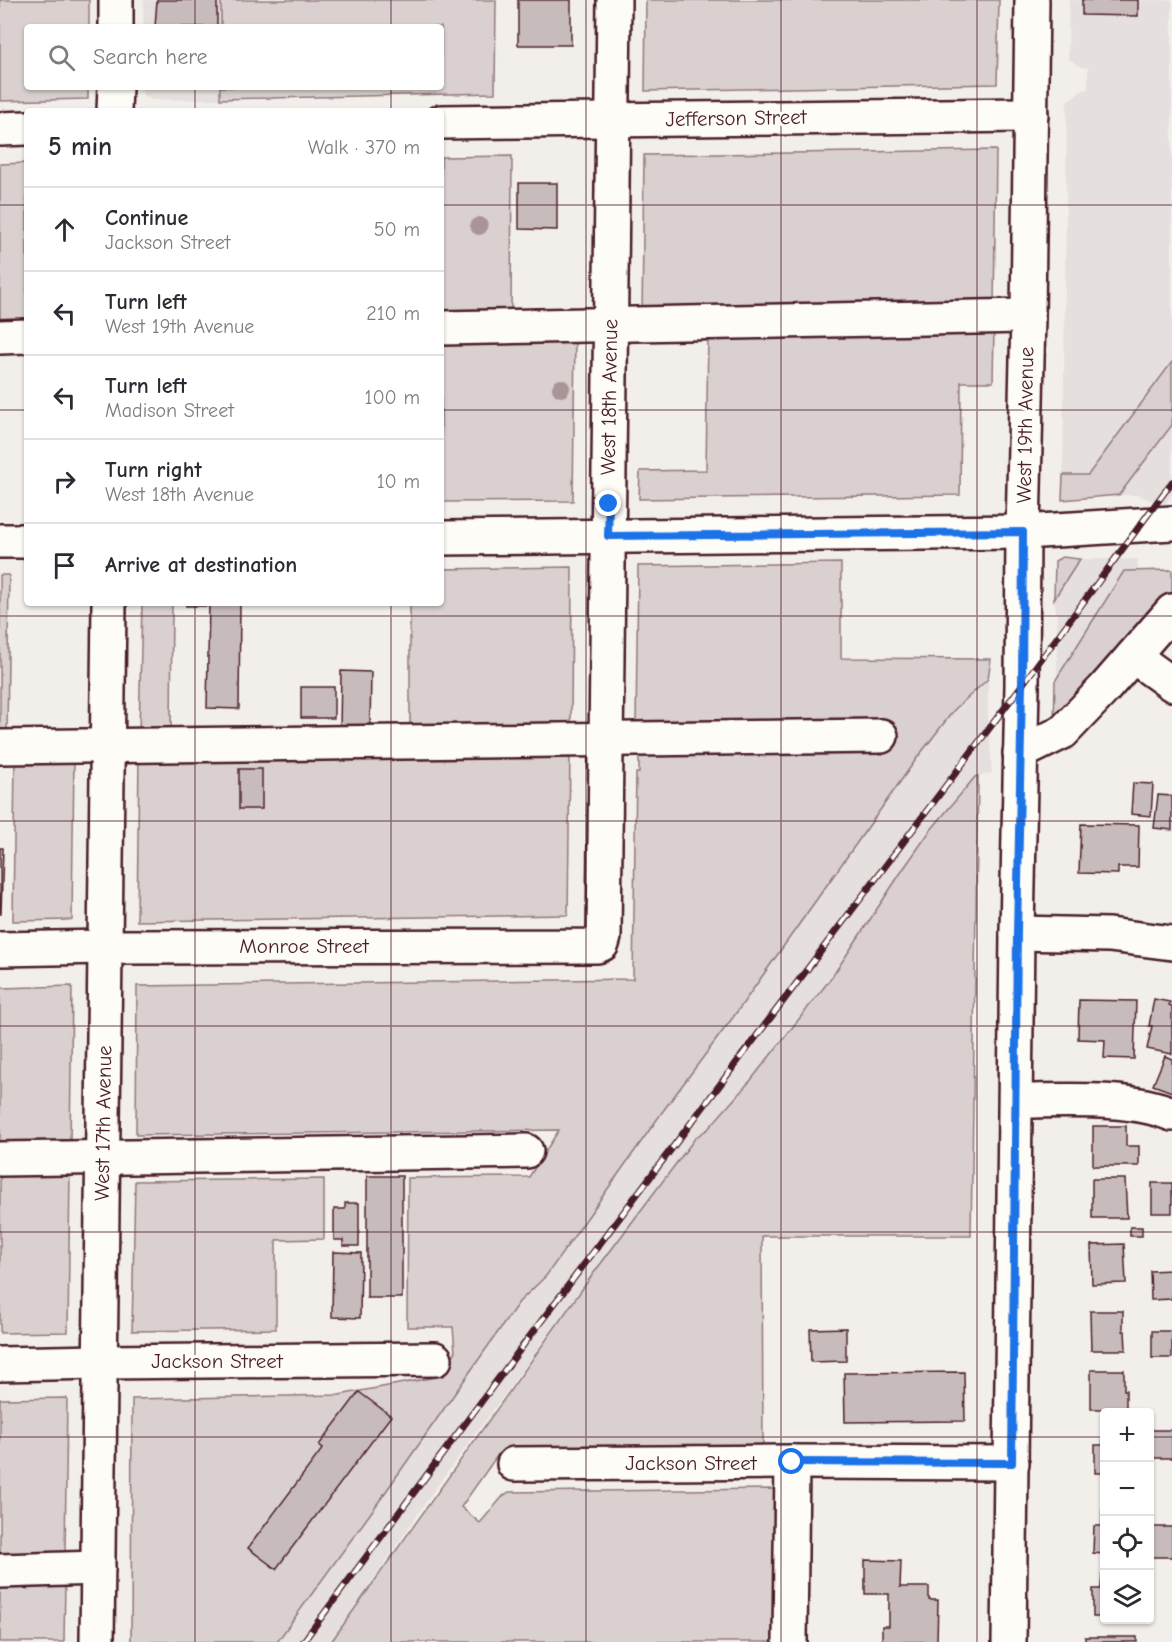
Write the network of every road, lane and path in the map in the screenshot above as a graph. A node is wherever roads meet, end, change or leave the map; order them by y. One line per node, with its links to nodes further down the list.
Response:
1 (116, 0): 4 (street)
2 (614, 0): 8 (street, West 18th Avenue)
3 (1032, 0): 7 (street, West 19th Avenue)
4 (116, 24)
5 (115, 90): 6 (street)
6 (114, 108)
7 (1031, 115): 8 (street, Jefferson Street); 12 (street, West 19th Avenue)
8 (612, 120): 9 (street, Jefferson Street); 13 (street, West 18th Avenue)
9 (444, 122)
10 (24, 128): 11 (street)
11 (0, 129)
12 (1028, 316): 13 (street); 18 (street, West 19th Avenue)
13 (610, 325): 14 (street); 19 (street, West 18th Avenue)
14 (444, 328)
15 (24, 336): 16 (street)
16 (0, 337)
17 (1172, 523): 18 (street)
18 (1023, 532): 19 (street); 31 (street, West 19th Avenue)
19 (608, 536): 20 (street); 28 (street, West 18th Avenue)
20 (444, 538)
21 (24, 541): 22 (street)
22 (0, 542)
23 (109, 606): 29 (street, West 17th Avenue)
24 (1172, 611): 25 (street)
25 (1133, 656): 26 (street); 31 (street)
26 (1172, 684)
27 (881, 736): 28 (street)
28 (606, 739): 29 (street); 33 (street, West 18th Avenue)
29 (107, 746): 30 (street); 35 (street, West 17th Avenue)
30 (0, 747)
31 (1020, 753): 32 (street, West 19th Avenue)
32 (1017, 933): 34 (street); 37 (street, West 19th Avenue)
33 (604, 937): 35 (street, Monroe Street)
34 (1172, 943)
35 (105, 947): 36 (street, Monroe Street); 40 (street, West 17th Avenue)
36 (0, 949)
37 (1016, 1101): 38 (street); 46 (street, West 19th Avenue)
38 (1172, 1114)
39 (526, 1151): 40 (street)
40 (103, 1157): 41 (street); 43 (street, West 17th Avenue)
41 (0, 1159)
42 (435, 1359): 43 (street, Jackson Street)
43 (100, 1362): 44 (street, Jackson Street); 48 (street, West 17th Avenue)
44 (0, 1365)
45 (792, 1462): 46 (street, Jackson Street); 47 (street, Jackson Street); 51 (street)
46 (1012, 1463): 52 (street, West 19th Avenue)
47 (514, 1464)
48 (98, 1568): 49 (street); 50 (street, West 17th Avenue)
49 (0, 1571)
50 (97, 1642)
51 (790, 1642)
52 (1009, 1642)

